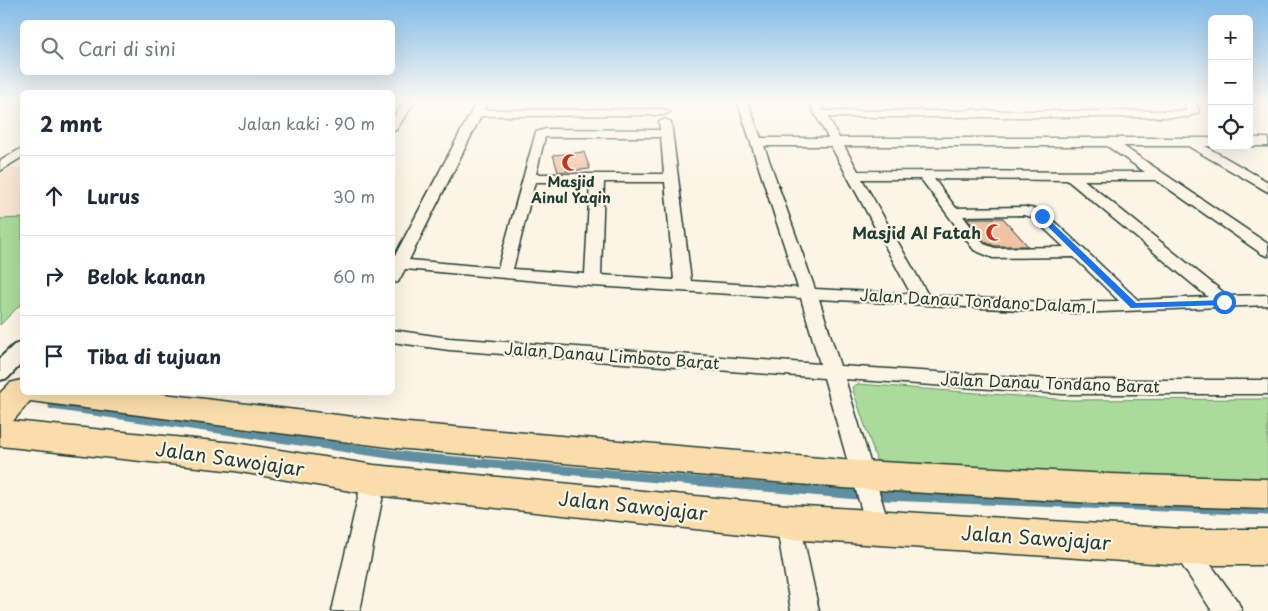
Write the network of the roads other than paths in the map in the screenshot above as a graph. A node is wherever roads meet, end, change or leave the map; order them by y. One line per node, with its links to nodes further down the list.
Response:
1 (468, 132): 25 (street)
2 (752, 132): 5 (street)
3 (830, 132): 6 (street)
4 (666, 134): 18 (street); 20 (street)
5 (755, 142): 6 (street); 29 (street)
6 (836, 142): 7 (street); 14 (street)
7 (1110, 142): 8 (street); 17 (street)
8 (1191, 142): 9 (street); 21 (street)
9 (1208, 142)
10 (1253, 142): 11 (street)
11 (1268, 142)
12 (20, 153): 13 (street)
13 (0, 168)
14 (855, 175): 15 (street); 30 (street)
15 (926, 176): 16 (street); 22 (street)
16 (1071, 176): 17 (street); 32 (street)
17 (1158, 176): 23 (street)
18 (529, 178): 19 (street); 26 (street)
19 (597, 178): 20 (street); 27 (street)
20 (672, 178): 28 (street)
21 (1268, 188)
22 (954, 212): 24 (street); 24 (street)
23 (1268, 251)
24 (1078, 252): 33 (street)
25 (397, 271): 26 (street)
26 (504, 274): 27 (street)
27 (593, 281): 28 (street)
28 (683, 285): 29 (street)
29 (808, 292): 30 (street, Jalan Danau Tondano Dalam I); 36 (street)
30 (922, 299): 33 (street, Jalan Danau Tondano Dalam I)
31 (1268, 300): 32 (street, Jalan Danau Tondano Dalam I)
32 (1224, 302): 33 (street, Jalan Danau Tondano Dalam I)
33 (1134, 306)
34 (395, 336): 36 (street, Jalan Danau Limboto Barat)
35 (20, 362): 38 (street)
36 (833, 372): 37 (street, Jalan Danau Tondano Barat); 43 (street)
37 (1268, 387)
38 (15, 392)
39 (45, 395): 43 (main road, Jalan Sawojajar)
40 (0, 433): 41 (main road, Jalan Sawojajar)
41 (374, 480): 44 (main road, Jalan Sawojajar); 47 (street)
42 (1268, 494): 43 (main road, Jalan Sawojajar)
43 (871, 499): 44 (main road, Jalan Sawojajar); 45 (main road, Jalan Sawojajar)
44 (788, 522): 48 (street)
45 (1183, 547): 46 (main road, Jalan Sawojajar); 49 (street)
46 (1268, 547)
47 (346, 611)
48 (804, 611)
49 (1228, 611)

